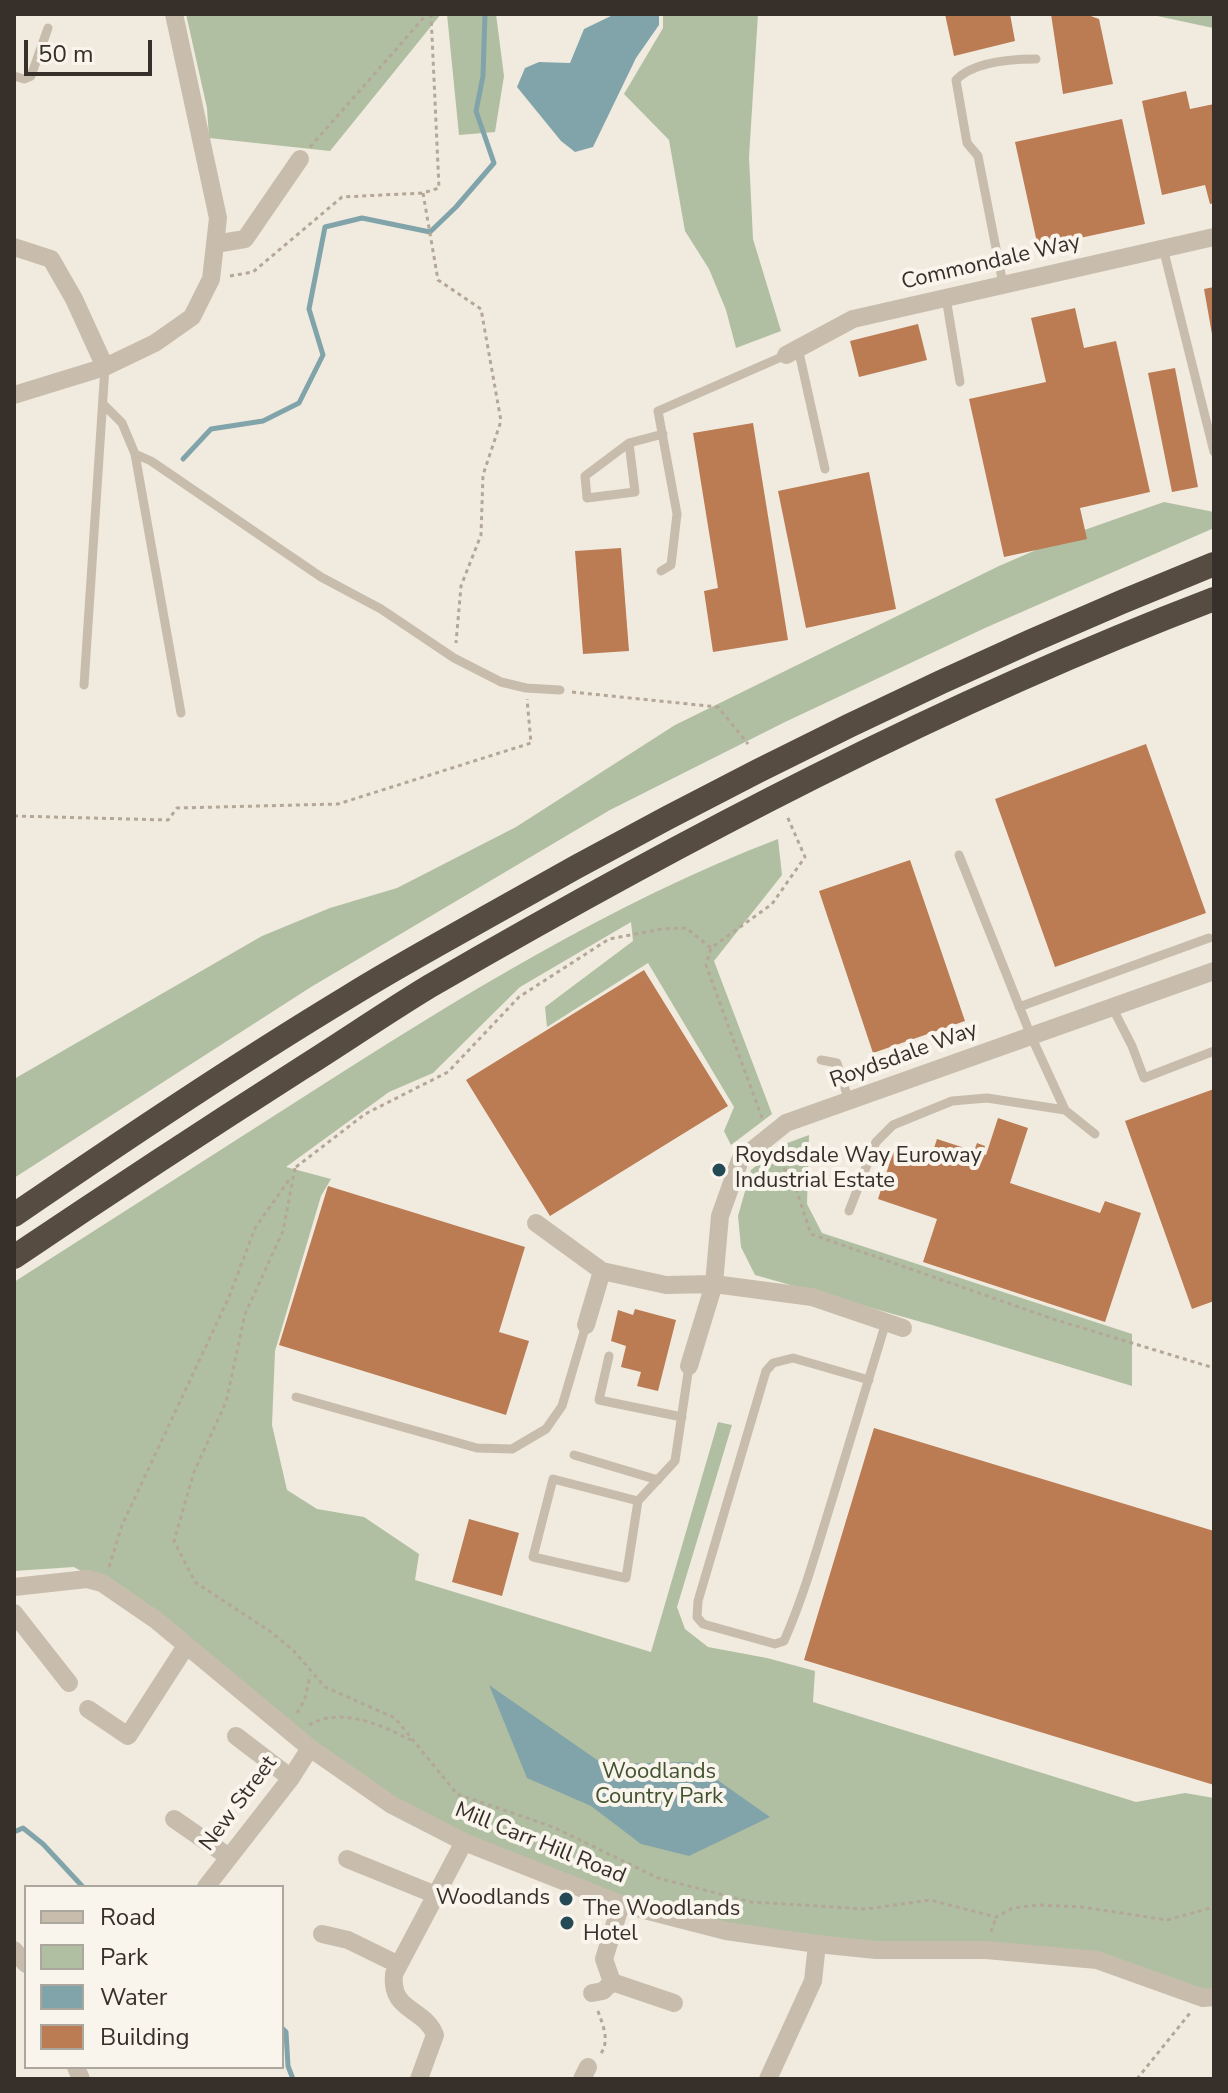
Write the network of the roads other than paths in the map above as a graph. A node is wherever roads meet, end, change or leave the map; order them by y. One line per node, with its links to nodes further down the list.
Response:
1 (174, 14): 7 (street)
2 (48, 28): 4 (lane)
3 (1036, 59): 10 (lane)
4 (14, 76)
5 (300, 159): 7 (street)
6 (1214, 237): 9 (street, Commondale Way)
7 (215, 244): 13 (street)
8 (14, 247): 13 (street)
9 (1163, 248): 10 (street, Commondale Way); 19 (lane)
10 (1003, 284): 11 (street, Commondale Way)
11 (946, 298): 12 (street, Commondale Way); 14 (lane)
12 (792, 352): 17 (lane); 21 (lane)
13 (105, 367): 15 (street); 16 (lane)
14 (960, 382)
15 (14, 395)
16 (104, 405): 20 (lane); 25 (lane)
17 (663, 434): 18 (lane); 23 (lane)
18 (629, 443): 18 (lane)
19 (1214, 452)
20 (135, 454): 26 (lane); 27 (lane)
21 (825, 469)
22 (1214, 564): 40 (highway)
23 (661, 571)
24 (1214, 599): 42 (highway)
25 (84, 685)
26 (560, 690)
27 (181, 713)
28 (959, 855): 31 (lane)
29 (1209, 938): 31 (lane)
30 (1214, 971): 32 (street, Roydsdale Way)
31 (1019, 1007): 33 (lane)
32 (1112, 1007): 33 (street, Roydsdale Way); 34 (lane)
33 (1031, 1036): 36 (street, Roydsdale Way); 37 (lane)
34 (1214, 1051)
35 (821, 1060): 36 (lane)
36 (849, 1101): 44 (street, Roydsdale Way)
37 (1065, 1110): 38 (lane); 39 (lane)
38 (1095, 1134)
39 (849, 1211)
40 (14, 1215)
41 (532, 1220): 43 (street)
42 (14, 1257)
43 (602, 1271): 44 (street); 45 (street)
44 (714, 1284): 46 (street); 48 (street, Roydsdale Way)
45 (586, 1325): 50 (lane)
46 (895, 1325): 49 (lane)
47 (609, 1356): 51 (lane)
48 (689, 1366): 51 (lane)
49 (869, 1380): 49 (lane)
50 (296, 1397)
51 (682, 1417): 53 (lane)
52 (574, 1455): 53 (lane)
53 (658, 1480): 54 (lane)
54 (638, 1501): 54 (lane)
55 (14, 1587): 57 (street, Mill Carr Hill Road)
56 (14, 1613): 58 (street)
57 (186, 1646): 59 (street); 61 (street, Mill Carr Hill Road)
58 (69, 1683)
59 (88, 1709)
60 (236, 1736): 62 (street)
61 (310, 1748): 62 (street, New Street); 64 (street, Mill Carr Hill Road)
62 (291, 1778): 65 (street, New Street)
63 (174, 1819): 65 (street)
64 (464, 1842): 68 (street); 69 (street, Mill Carr Hill Road)
65 (229, 1857): 67 (street, New Street)
66 (347, 1859): 68 (street)
67 (208, 1885)
68 (436, 1895): 72 (street)
69 (621, 1904): 71 (street, Mill Carr Hill Road); 73 (street)
70 (322, 1934): 72 (street)
71 (817, 1944): 75 (street, Mill Carr Hill Road); 78 (street)
72 (397, 1964): 77 (street)
73 (612, 1982): 74 (street); 76 (street)
74 (592, 1993)
75 (1208, 1998)
76 (674, 2003)
77 (419, 2079)
78 (768, 2079)

